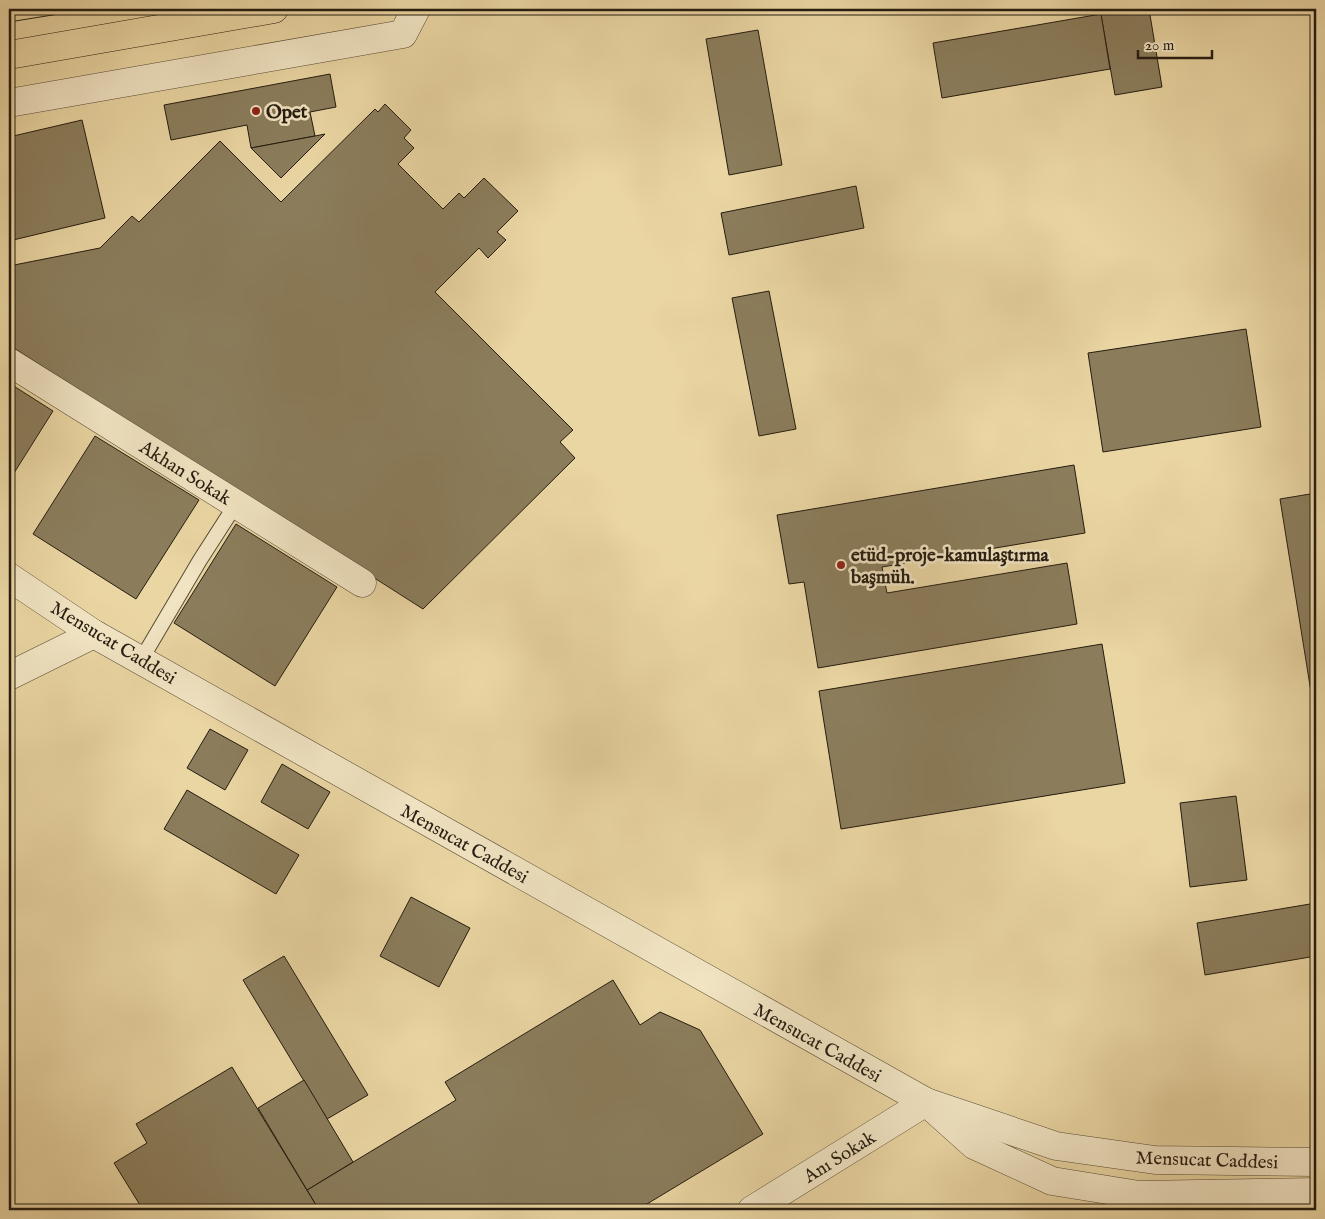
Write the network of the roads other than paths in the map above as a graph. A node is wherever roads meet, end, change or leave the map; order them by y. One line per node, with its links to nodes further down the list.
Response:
1 (274, 9): 3 (highway)
2 (416, 9): 4 (street)
3 (9, 55)
4 (9, 103)
5 (9, 362): 6 (street, Akhan Sokak)
6 (236, 504): 8 (street, Akhan Sokak); 10 (lane)
7 (9, 577): 9 (street, Mensucat Caddesi)
8 (362, 583)
9 (94, 634): 10 (street, Mensucat Caddesi); 11 (street)
10 (141, 660): 12 (street, Mensucat Caddesi)
11 (9, 676)
12 (926, 1102): 13 (street, Mensucat Caddesi); 15 (street, Mensucat Caddesi); 16 (street, Anı Sokak)
13 (1316, 1162)
14 (1316, 1192): 15 (street, Mensucat Caddesi)
15 (1144, 1203)
16 (752, 1210)

